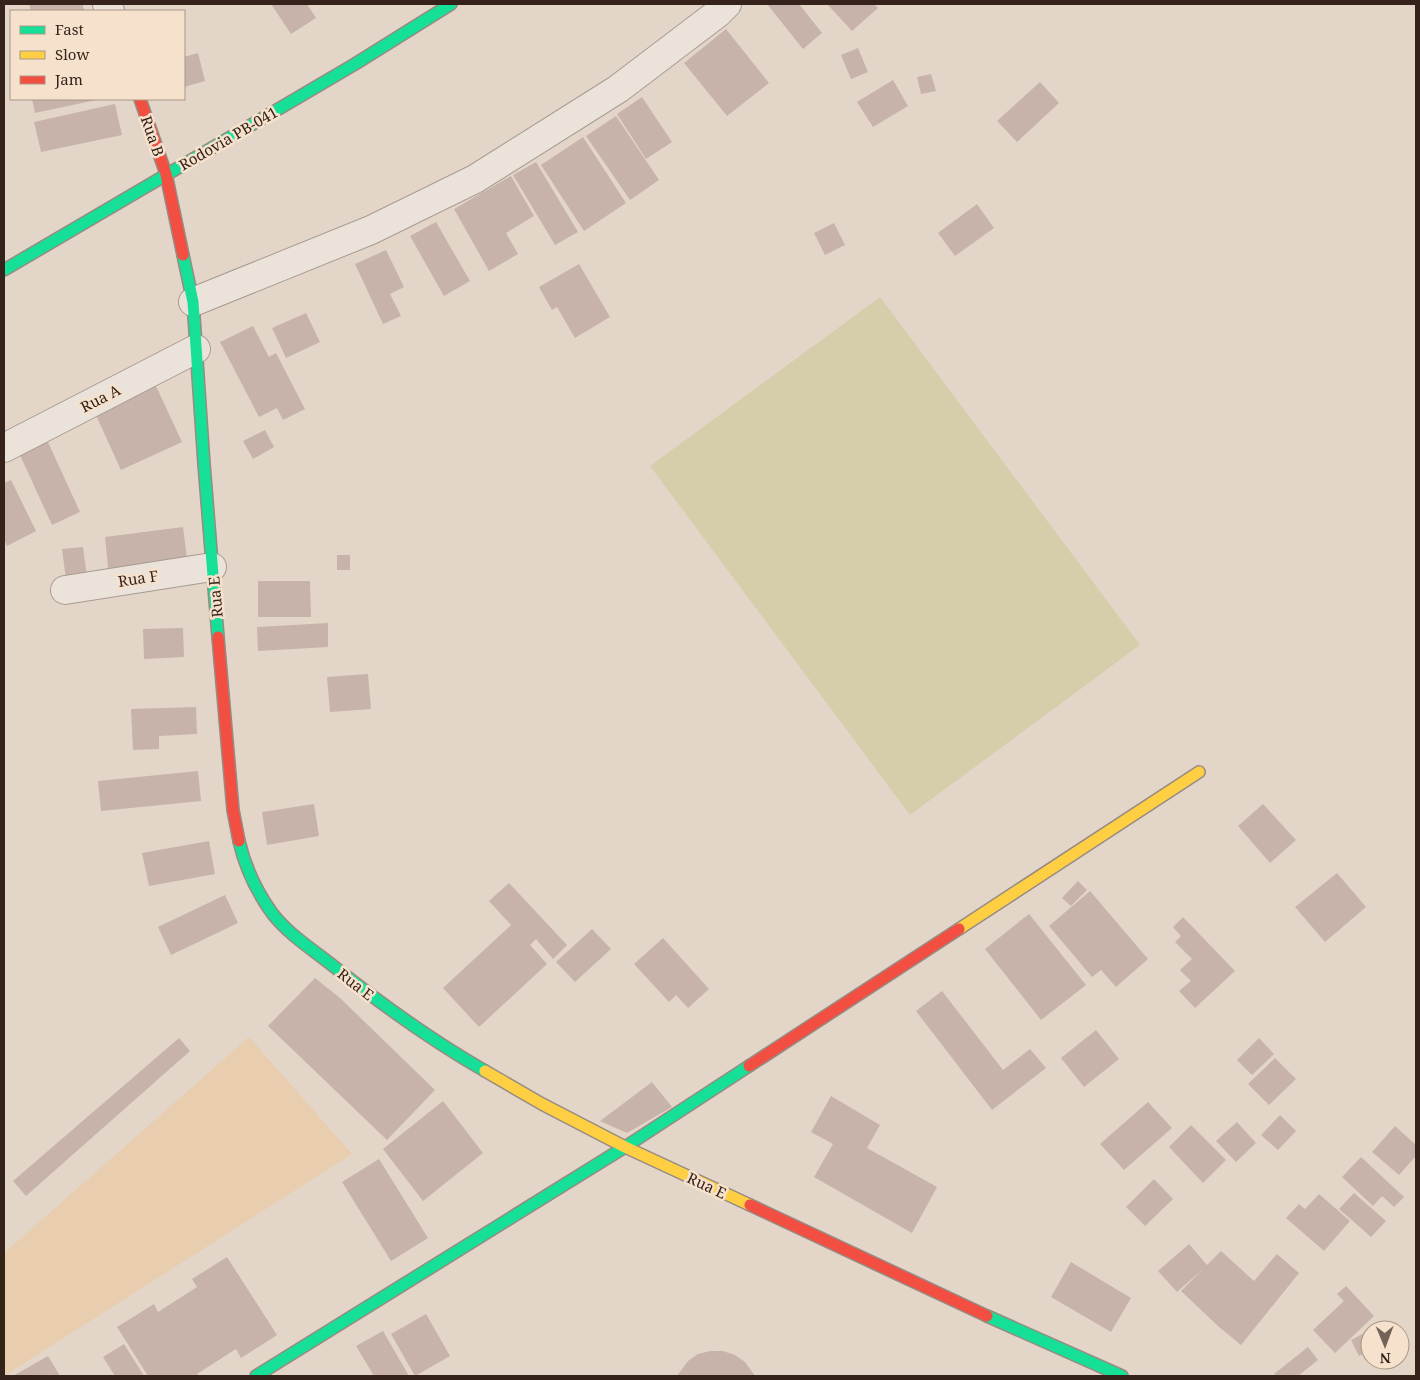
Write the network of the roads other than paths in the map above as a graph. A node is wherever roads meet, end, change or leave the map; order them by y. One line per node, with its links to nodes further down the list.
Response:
1 (451, 4): 4 (street, Rodovia PB-041)
2 (727, 4): 6 (street)
3 (140, 100): 4 (street, Rua B)
4 (166, 174): 5 (street, Rodovia PB-041); 6 (street, Rua E)
5 (4, 270)
6 (194, 302): 7 (street, Rua E)
7 (196, 349): 8 (street, Rua A); 9 (street, Rua E)
8 (4, 448)
9 (212, 567): 10 (street, Rua F); 12 (street, Rua E)
10 (65, 590)
11 (1199, 772): 12 (street)
12 (625, 1147): 13 (street); 14 (street, Rua E)
13 (256, 1376)
14 (1122, 1376)

